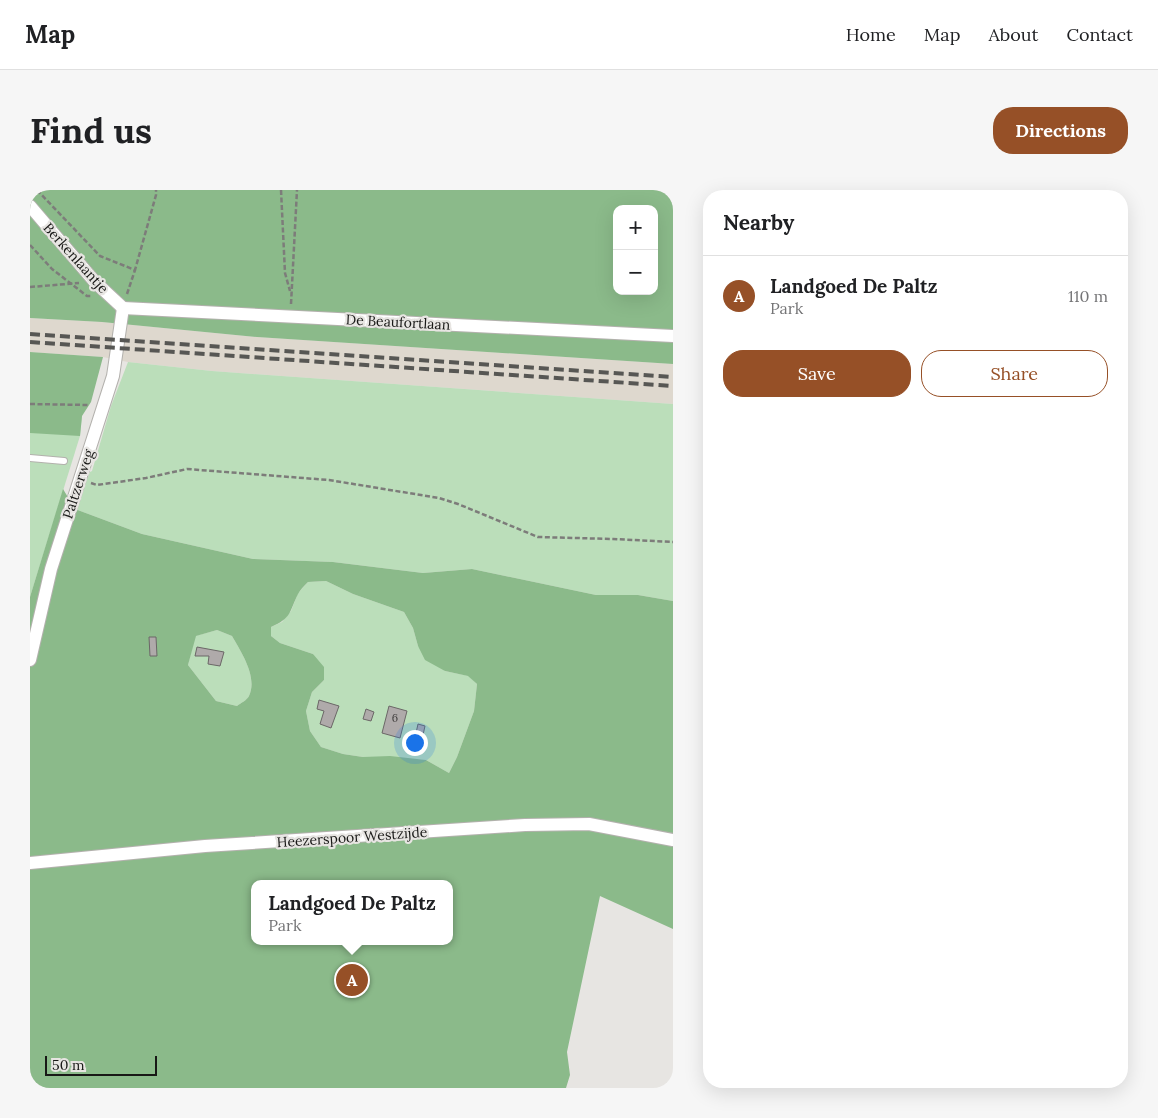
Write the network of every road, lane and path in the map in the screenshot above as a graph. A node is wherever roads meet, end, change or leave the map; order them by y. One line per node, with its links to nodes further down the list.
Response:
1 (37, 190): 7 (path)
2 (156, 190): 7 (path)
3 (281, 190): 4 (path)
4 (297, 190)
5 (30, 206): 8 (street, Berkenlaantje)
6 (30, 245): 9 (path)
7 (135, 270): 12 (path)
8 (95, 282): 9 (path); 11 (street, Berkenlaantje)
9 (71, 284): 10 (path); 11 (path)
10 (30, 287)
11 (110, 296): 12 (street, Berkenlaantje)
12 (123, 308): 13 (street, De Beaufortlaan); 15 (street, Paltzerweg)
13 (673, 336)
14 (30, 404): 15 (path)
15 (103, 405): 18 (street, Paltzerweg)
16 (30, 458): 17 (lane)
17 (64, 461)
18 (80, 480): 19 (path); 20 (street, Paltzerweg)
19 (673, 542)
20 (30, 660)
21 (673, 840): 22 (street, Heezerspoor Westzijde)
22 (30, 862)

